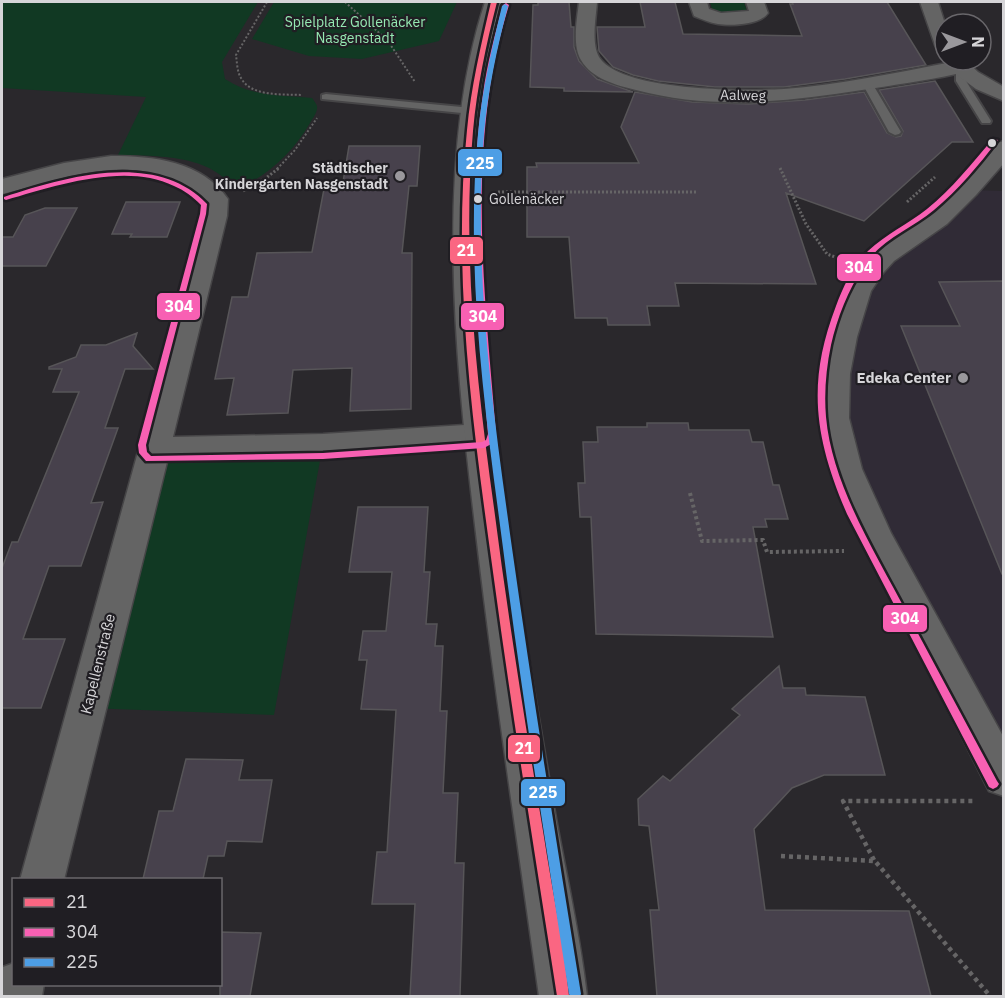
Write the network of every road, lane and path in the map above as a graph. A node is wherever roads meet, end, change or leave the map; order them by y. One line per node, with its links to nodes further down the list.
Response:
1 (267, 2): 12 (path)
2 (345, 2): 13 (path)
3 (494, 2): 13 (street)
4 (588, 2): 10 (street, Aalweg)
5 (698, 2): 6 (street)
6 (755, 2)
7 (933, 69): 10 (street, Aalweg)
8 (959, 72): 14 (lane)
9 (966, 72): 11 (street)
10 (867, 83): 15 (lane)
11 (1004, 95)
12 (326, 97): 13 (lane); 21 (path)
13 (460, 110): 23 (street)
14 (986, 121)
15 (895, 132)
16 (1004, 148): 22 (street)
17 (780, 168): 22 (path)
18 (2, 187): 21 (street)
19 (498, 192): 20 (path)
20 (697, 192)
21 (216, 199): 24 (street, Kapellenstraße)
22 (873, 268): 27 (street)
23 (480, 434): 24 (street); 32 (street)
24 (154, 448): 31 (street, Kapellenstraße)
25 (690, 493): 26 (path)
26 (842, 551)
27 (1004, 778)
28 (965, 801): 30 (path)
29 (781, 856): 30 (path)
30 (875, 861): 33 (path)
31 (42, 878)
32 (563, 996)
33 (990, 996)

